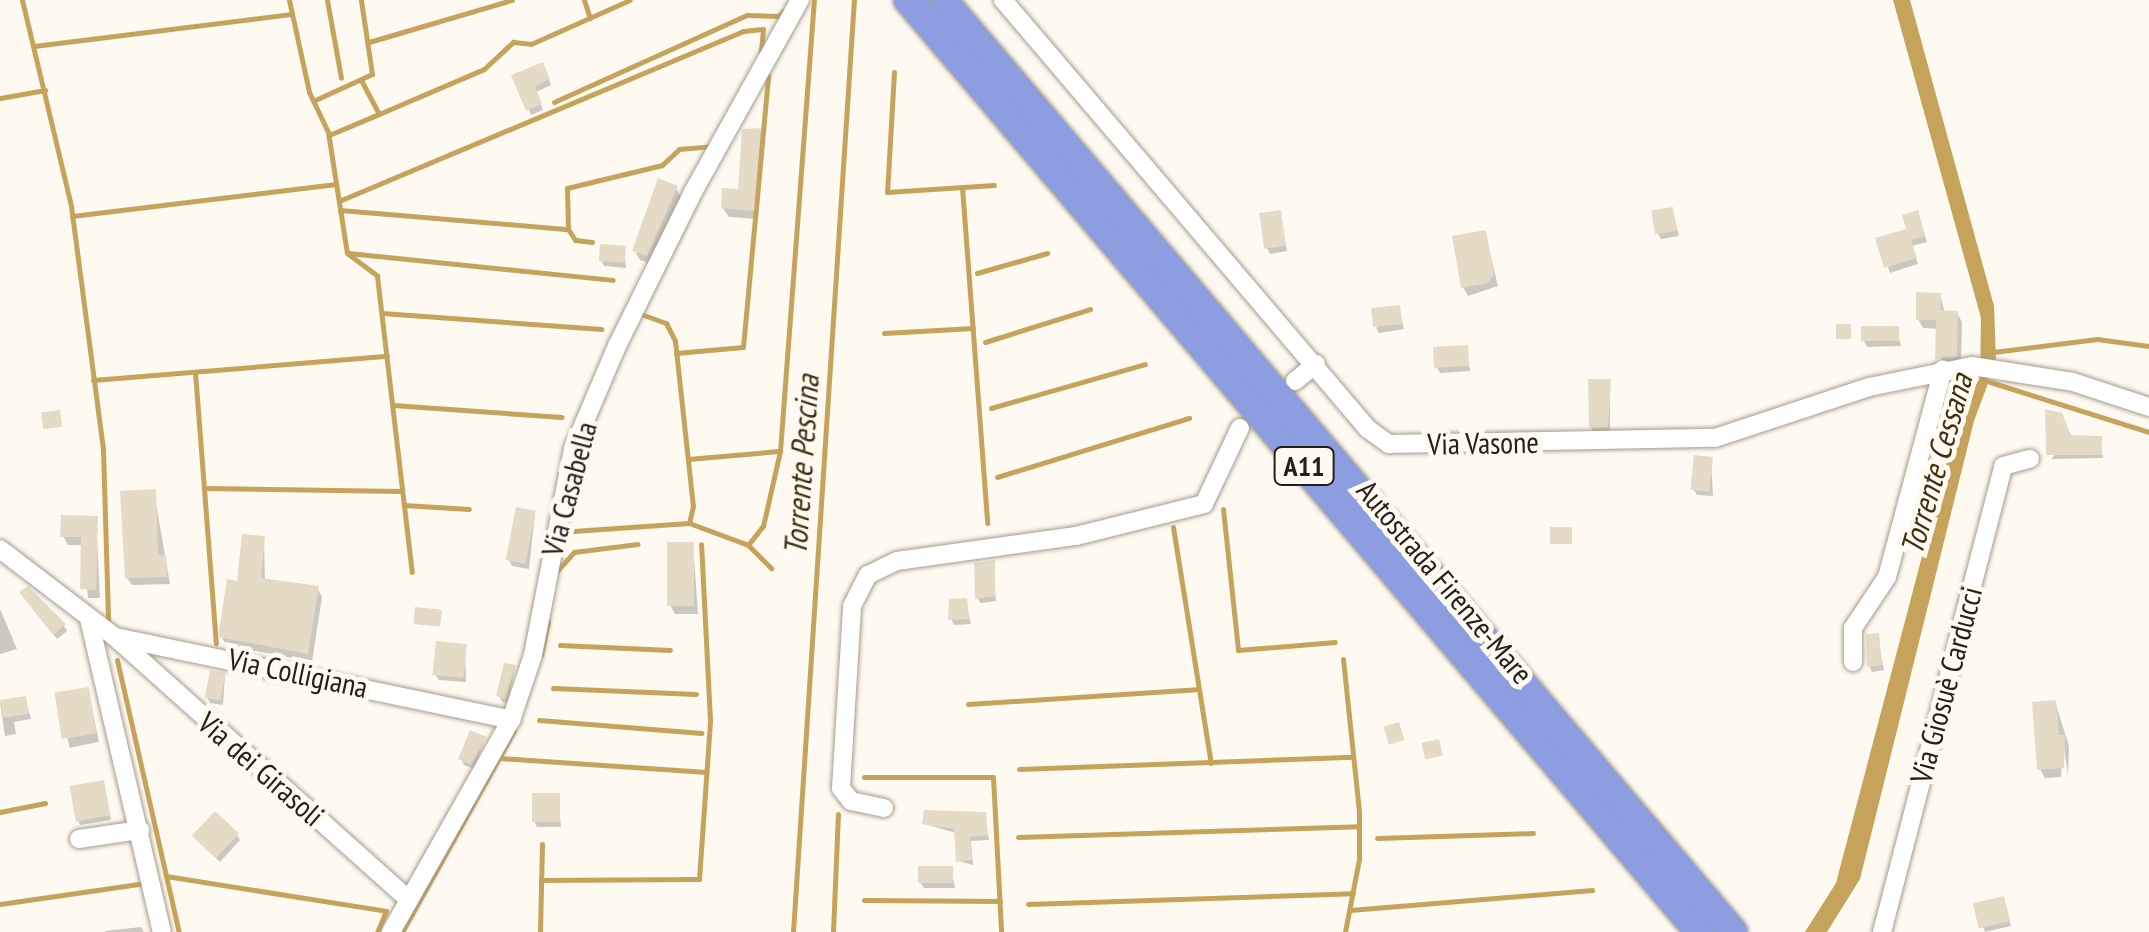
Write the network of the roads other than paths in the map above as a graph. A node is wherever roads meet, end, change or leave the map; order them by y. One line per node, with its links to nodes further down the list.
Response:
1 (800, 0): 15 (street, Via Casabella)
2 (908, 0): 22 (highway, Autostrada Firenze-Mare / A11)
3 (943, 0): 23 (highway, Autostrada Firenze-Mare / A11)
4 (1004, 0): 5 (street, Via Vasone)
5 (1316, 364): 6 (street, Via Vasone); 7 (street)
6 (1943, 369): 8 (street, Via Vasone); 14 (street)
7 (1295, 381)
8 (2149, 407)
9 (1240, 428): 16 (street)
10 (2030, 459): 24 (street, Via Giosuè Carducci)
11 (0, 549): 12 (street, Via Colligiana)
12 (89, 619): 13 (street, Via Colligiana); 17 (street)
13 (115, 637): 15 (street, Via Colligiana); 19 (street, Via dei Girasoli)
14 (1853, 662)
15 (511, 720): 19 (street, Via Casabella)
16 (884, 808)
17 (140, 830): 18 (street); 20 (street)
18 (78, 839)
19 (408, 898): 21 (street, Via Casabella)
20 (162, 932)
21 (391, 932)
22 (1699, 932)
23 (1733, 932)
24 (1882, 932)

